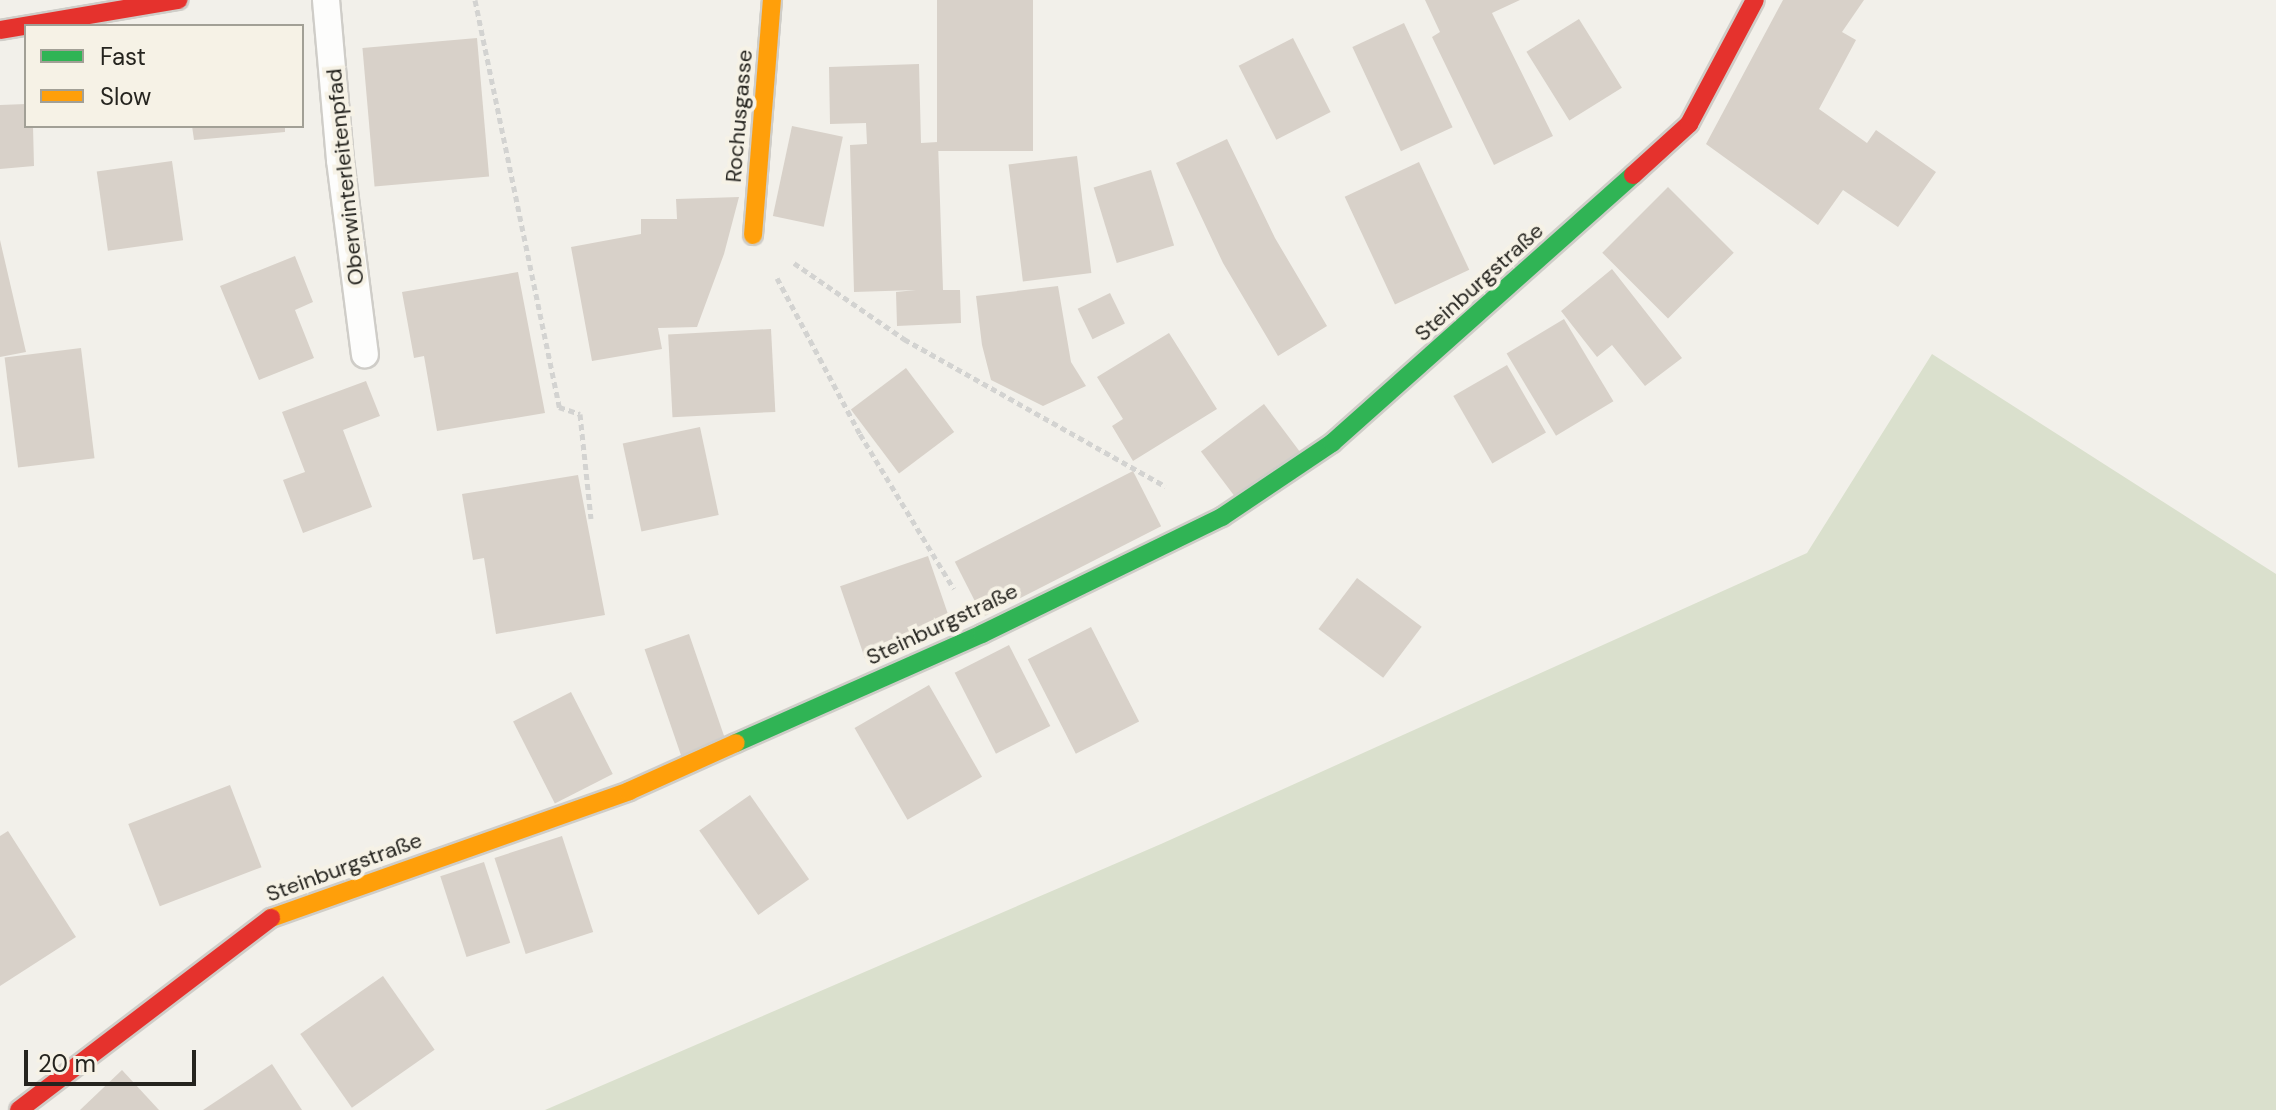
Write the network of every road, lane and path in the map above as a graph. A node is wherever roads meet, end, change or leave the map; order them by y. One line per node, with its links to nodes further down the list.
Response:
1 (178, 0): 6 (street)
2 (326, 0): 10 (lane, Oberwinterleitenpfad)
3 (475, 0): 12 (path)
4 (772, 0): 9 (street, Rochusgasse)
5 (1755, 0): 13 (street, Steinburgstraße)
6 (36, 24)
7 (24, 26): 8 (street)
8 (0, 30)
9 (753, 235): 11 (path); 13 (path)
10 (365, 354)
11 (1123, 463)
12 (591, 518)
13 (982, 634): 14 (street, Steinburgstraße)
14 (19, 1110)

